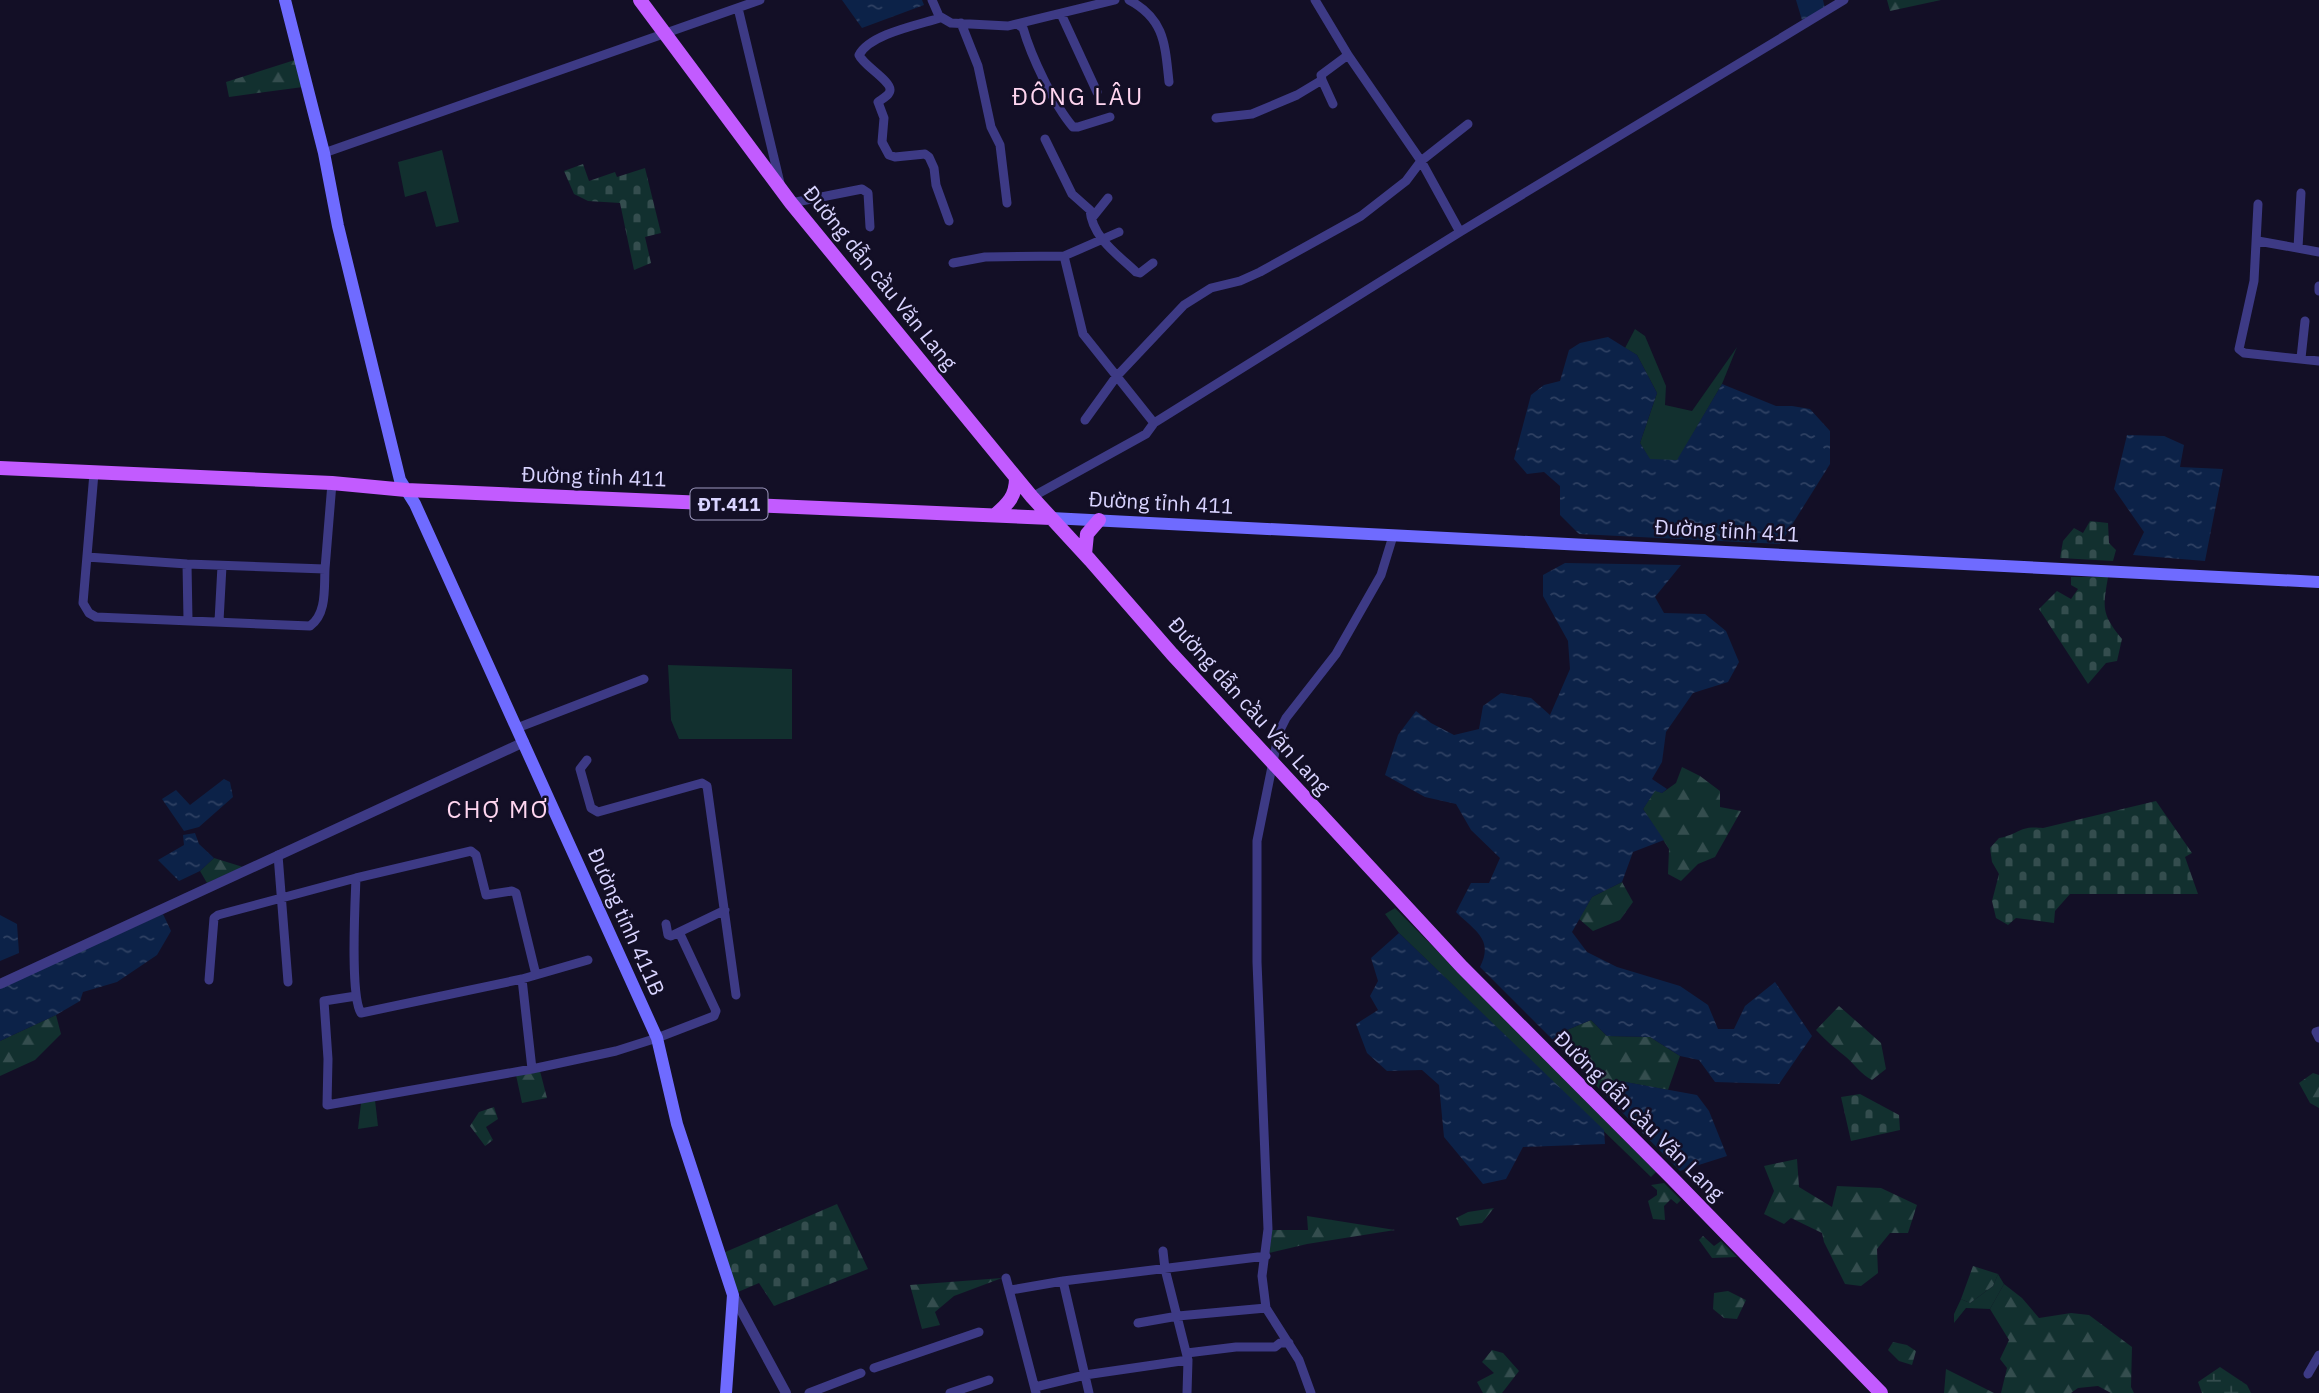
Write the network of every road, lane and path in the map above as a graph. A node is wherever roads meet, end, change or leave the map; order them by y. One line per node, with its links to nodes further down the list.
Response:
1 (285, 0): 25 (main road, Đường tỉnh 411B)
2 (640, 0): 15 (main road, Đường dẫn cầu Văn Lang)
3 (760, 0): 10 (street)
4 (932, 0): 12 (street)
5 (1115, 0): 11 (street)
6 (1129, 0): 18 (street)
7 (1315, 0): 16 (street)
8 (1844, 0): 9 (street)
9 (1830, 4): 37 (street)
10 (738, 8): 15 (street); 27 (street)
11 (1061, 14): 14 (street); 19 (street)
12 (940, 18): 13 (street); 34 (street)
13 (961, 23): 14 (street); 31 (street)
14 (1017, 24): 21 (street)
15 (666, 35): 25 (street); 27 (main road, Đường dẫn cầu Văn Lang)
16 (1348, 55): 17 (street); 26 (street)
17 (1322, 80): 20 (street); 22 (street)
18 (1169, 82)
19 (1097, 92)
20 (1333, 104)
21 (1110, 117)
22 (1216, 118)
23 (1468, 124): 26 (street)
24 (1045, 139): 33 (street)
25 (324, 153): 57 (main road, Đường tỉnh 411B)
26 (1421, 161): 37 (street); 50 (street)
27 (781, 188): 30 (main road, Đường dẫn cầu Văn Lang)
28 (2301, 193): 40 (street)
29 (1108, 198): 33 (street)
30 (791, 202): 35 (street); 55 (main road, Đường dẫn cầu Văn Lang)
31 (1007, 204)
32 (2258, 204): 39 (street)
33 (1090, 220): 38 (street)
34 (949, 221)
35 (870, 227)
36 (1119, 232): 38 (street)
37 (1460, 232): 52 (street)
38 (1102, 240): 42 (street); 44 (street)
39 (2258, 241): 40 (street); 48 (street)
40 (2298, 248): 41 (street)
41 (2319, 252)
42 (1064, 256): 43 (street); 50 (street)
43 (953, 263)
44 (1153, 263)
45 (2319, 286): 46 (street)
46 (2319, 291)
47 (2305, 321): 48 (street)
48 (2301, 358): 49 (street)
49 (2319, 361)
50 (1116, 377): 51 (street); 52 (street)
51 (1085, 420)
52 (1154, 423): 58 (street)
53 (0, 468): 54 (main road, Đường tỉnh 411 / ĐT.411)
54 (94, 473): 56 (main road, Đường tỉnh 411 / ĐT.411); 64 (street)
55 (1016, 478): 58 (main road, Đường dẫn cầu Văn Lang); 59 (main road)
56 (332, 483): 57 (main road, Đường tỉnh 411 / ĐT.411); 67 (street)
57 (406, 490): 59 (main road, Đường tỉnh 411 / ĐT.411); 72 (main road, Đường tỉnh 411B)
58 (1032, 497): 60 (main road, Đường dẫn cầu Văn Lang)
59 (995, 515): 60 (main road, Đường tỉnh 411 / ĐT.411)
60 (1051, 518): 61 (main road, Đường tỉnh 411 / ĐT.411); 63 (main road, Đường dẫn cầu Văn Lang)
61 (1099, 520): 62 (main road, Đường tỉnh 411 / ĐT.411); 63 (main road)
62 (1393, 536): 68 (main road, Đường tỉnh 411 / ĐT.411); 75 (street)
63 (1085, 554): 75 (main road, Đường dẫn cầu Văn Lang)
64 (87, 557): 65 (street); 69 (street)
65 (187, 564): 66 (street); 69 (street)
66 (222, 566): 67 (street); 70 (street)
67 (325, 569): 70 (street)
68 (2319, 582)
69 (188, 620): 70 (street)
70 (219, 621)
71 (644, 679): 72 (street)
72 (517, 728): 73 (main road, Đường tỉnh 411B)
73 (524, 742): 76 (street); 91 (main road, Đường tỉnh 411B)
74 (587, 760): 79 (street)
75 (1273, 763): 95 (street); 121 (main road, Đường dẫn cầu Văn Lang)
76 (278, 855): 78 (street); 87 (street)
77 (356, 878): 78 (street); 83 (street); 89 (street)
78 (283, 899): 85 (street); 86 (street)
79 (725, 910): 81 (street); 88 (street)
80 (666, 924): 81 (street)
81 (679, 932): 91 (street)
82 (588, 960): 83 (street)
83 (536, 975): 84 (street)
84 (522, 979): 89 (street); 93 (street)
85 (209, 980)
86 (288, 982)
87 (0, 984)
88 (736, 995)
89 (356, 996): 93 (street)
90 (2319, 1031): 92 (street)
91 (657, 1038): 93 (street); 100 (main road, Đường tỉnh 411B)
92 (2319, 1038)
93 (532, 1069)
94 (1163, 1251): 96 (street)
95 (1266, 1256): 96 (street); 101 (street)
96 (1165, 1269): 98 (street); 102 (street)
97 (1006, 1278): 99 (street)
98 (1063, 1281): 99 (street); 111 (street)
99 (1011, 1290): 113 (street)
100 (733, 1295): 114 (main road, Đường tỉnh 411B); 115 (street)
101 (1266, 1308): 102 (street); 105 (street)
102 (1178, 1316): 103 (street); 106 (street)
103 (1138, 1323)
104 (979, 1332): 108 (street)
105 (1289, 1343): 106 (street); 120 (street)
106 (1188, 1356): 111 (street); 119 (street)
107 (2319, 1357): 110 (street)
108 (874, 1368)
109 (861, 1373): 116 (street)
110 (2308, 1374)
111 (1084, 1375): 113 (street); 118 (street)
112 (989, 1380): 117 (street)
113 (1035, 1390)
114 (726, 1393)
115 (786, 1393)
116 (809, 1393)
117 (950, 1393)
118 (1089, 1393)
119 (1187, 1393)
120 (1311, 1393)
121 (1881, 1393)

